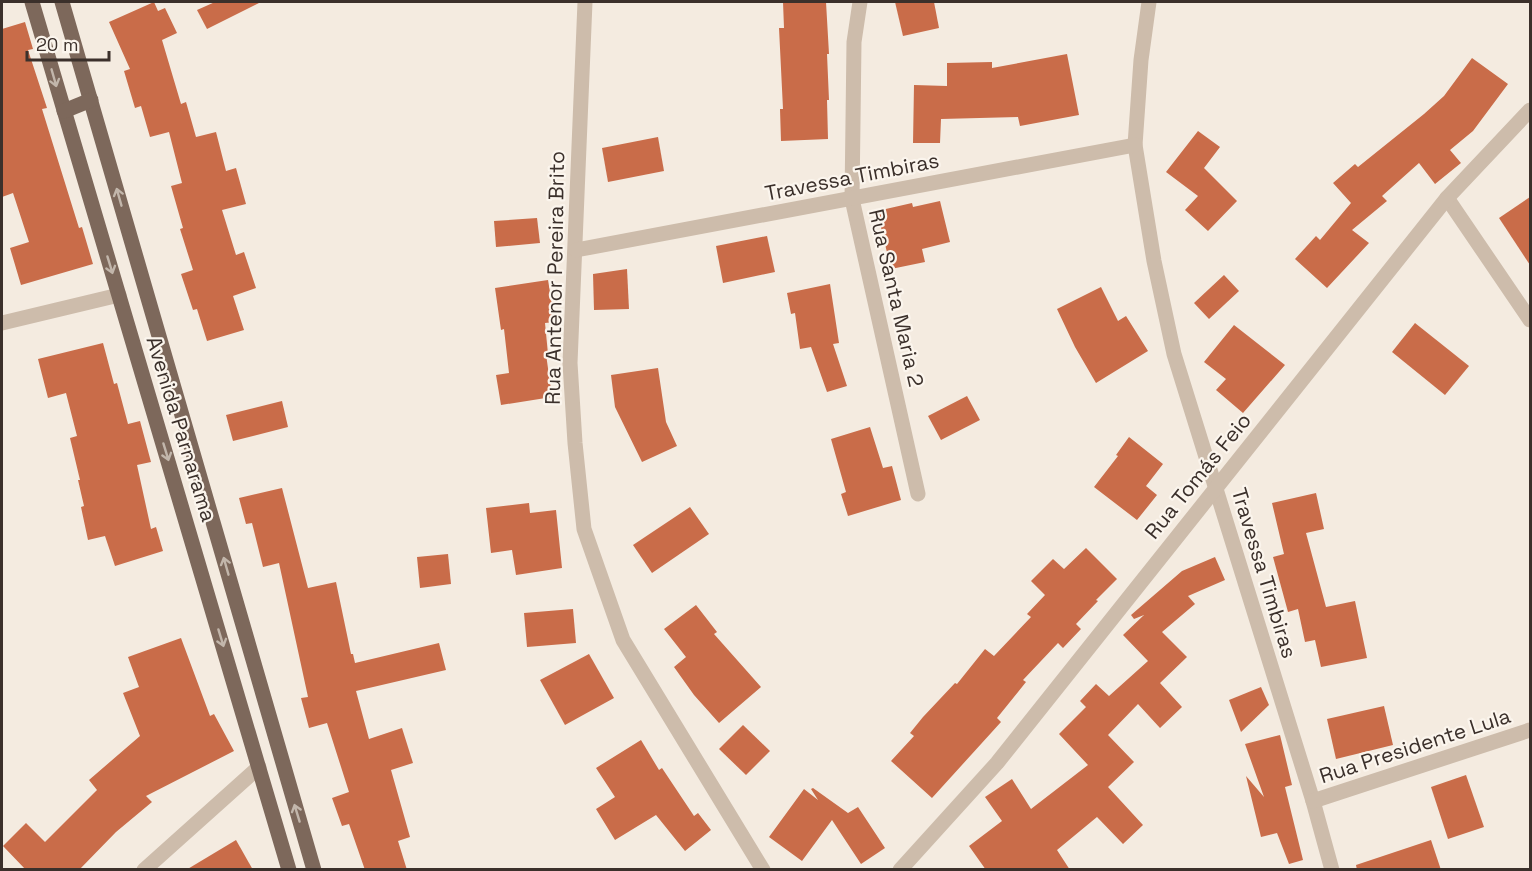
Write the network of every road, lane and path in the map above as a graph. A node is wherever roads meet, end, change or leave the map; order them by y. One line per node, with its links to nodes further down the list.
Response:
1 (32, 2): 8 (main road, Avenida Parnarama, one-way to 8)
2 (62, 2): 6 (main road, Avenida Parnarama)
3 (585, 2): 12 (street, Rua Antenor Pereira Brito)
4 (860, 2): 11 (street, Rua Santa Maria 2)
5 (1149, 2): 9 (street, Travessa Timbiras)
6 (91, 100): 8 (main road); 13 (main road, Avenida Parnarama, one-way to 6)
7 (1530, 110): 10 (street, Rua Tomás Feio)
8 (64, 111): 14 (main road, Avenida Parnarama, one-way to 14)
9 (1135, 145): 11 (street, Travessa Timbiras); 17 (street, Travessa Timbiras)
10 (1447, 198): 15 (street); 17 (street, Rua Tomás Feio)
11 (852, 199): 12 (street, Travessa Timbiras); 18 (street, Rua Santa Maria 2)
12 (576, 250): 26 (street, Rua Antenor Pereira Brito)
13 (147, 290): 14 (main road); 20 (main road, Avenida Parnarama, one-way to 13)
14 (119, 296): 16 (street); 21 (main road, Avenida Parnarama, one-way to 21)
15 (1530, 320)
16 (2, 323)
17 (1215, 487): 22 (street, Travessa Timbiras); 27 (street, Rua Tomás Feio)
18 (918, 494)
19 (1530, 730): 22 (street, Rua Presidente Lula)
20 (281, 759): 21 (main road); 25 (main road, Avenida Parnarama, one-way to 20)
21 (259, 767): 23 (street); 24 (main road, Avenida Parnarama)
22 (1313, 801): 28 (street, Travessa Timbiras)
23 (144, 870)
24 (289, 870)
25 (314, 870)
26 (763, 870)
27 (900, 870)
28 (1332, 870)

